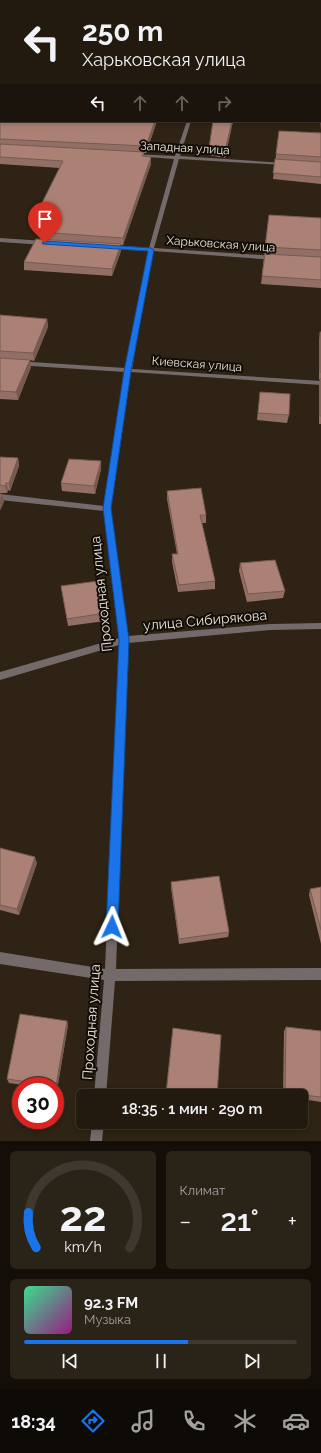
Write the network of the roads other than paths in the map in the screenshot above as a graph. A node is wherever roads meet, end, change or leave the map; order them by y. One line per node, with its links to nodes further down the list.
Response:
1 (189, 122): 3 (street, Проходная улица)
2 (131, 155): 3 (street, Западная улица)
3 (177, 158): 4 (street, Западная улица); 8 (street, Проходная улица)
4 (291, 165)
5 (0, 240): 6 (street)
6 (48, 243)
7 (104, 247): 8 (street, Харьковская улица)
8 (151, 250): 9 (street, Харьковская улица); 11 (street, Проходная улица)
9 (282, 258)
10 (0, 362): 11 (street, Киевская улица)
11 (128, 371): 12 (street, Киевская улица); 14 (street, Проходная улица)
12 (321, 383)
13 (0, 497): 14 (street)
14 (107, 508): 16 (street, Проходная улица)
15 (321, 626): 16 (street, улица Сибирякова)
16 (124, 640): 17 (street, улица Сибирякова); 20 (street, Проходная улица)
17 (0, 676)
18 (0, 958): 20 (street)
19 (321, 974): 20 (street)
20 (110, 975): 21 (street, Проходная улица)
21 (101, 1089)
22 (97, 1129): 23 (street)
23 (96, 1141)

